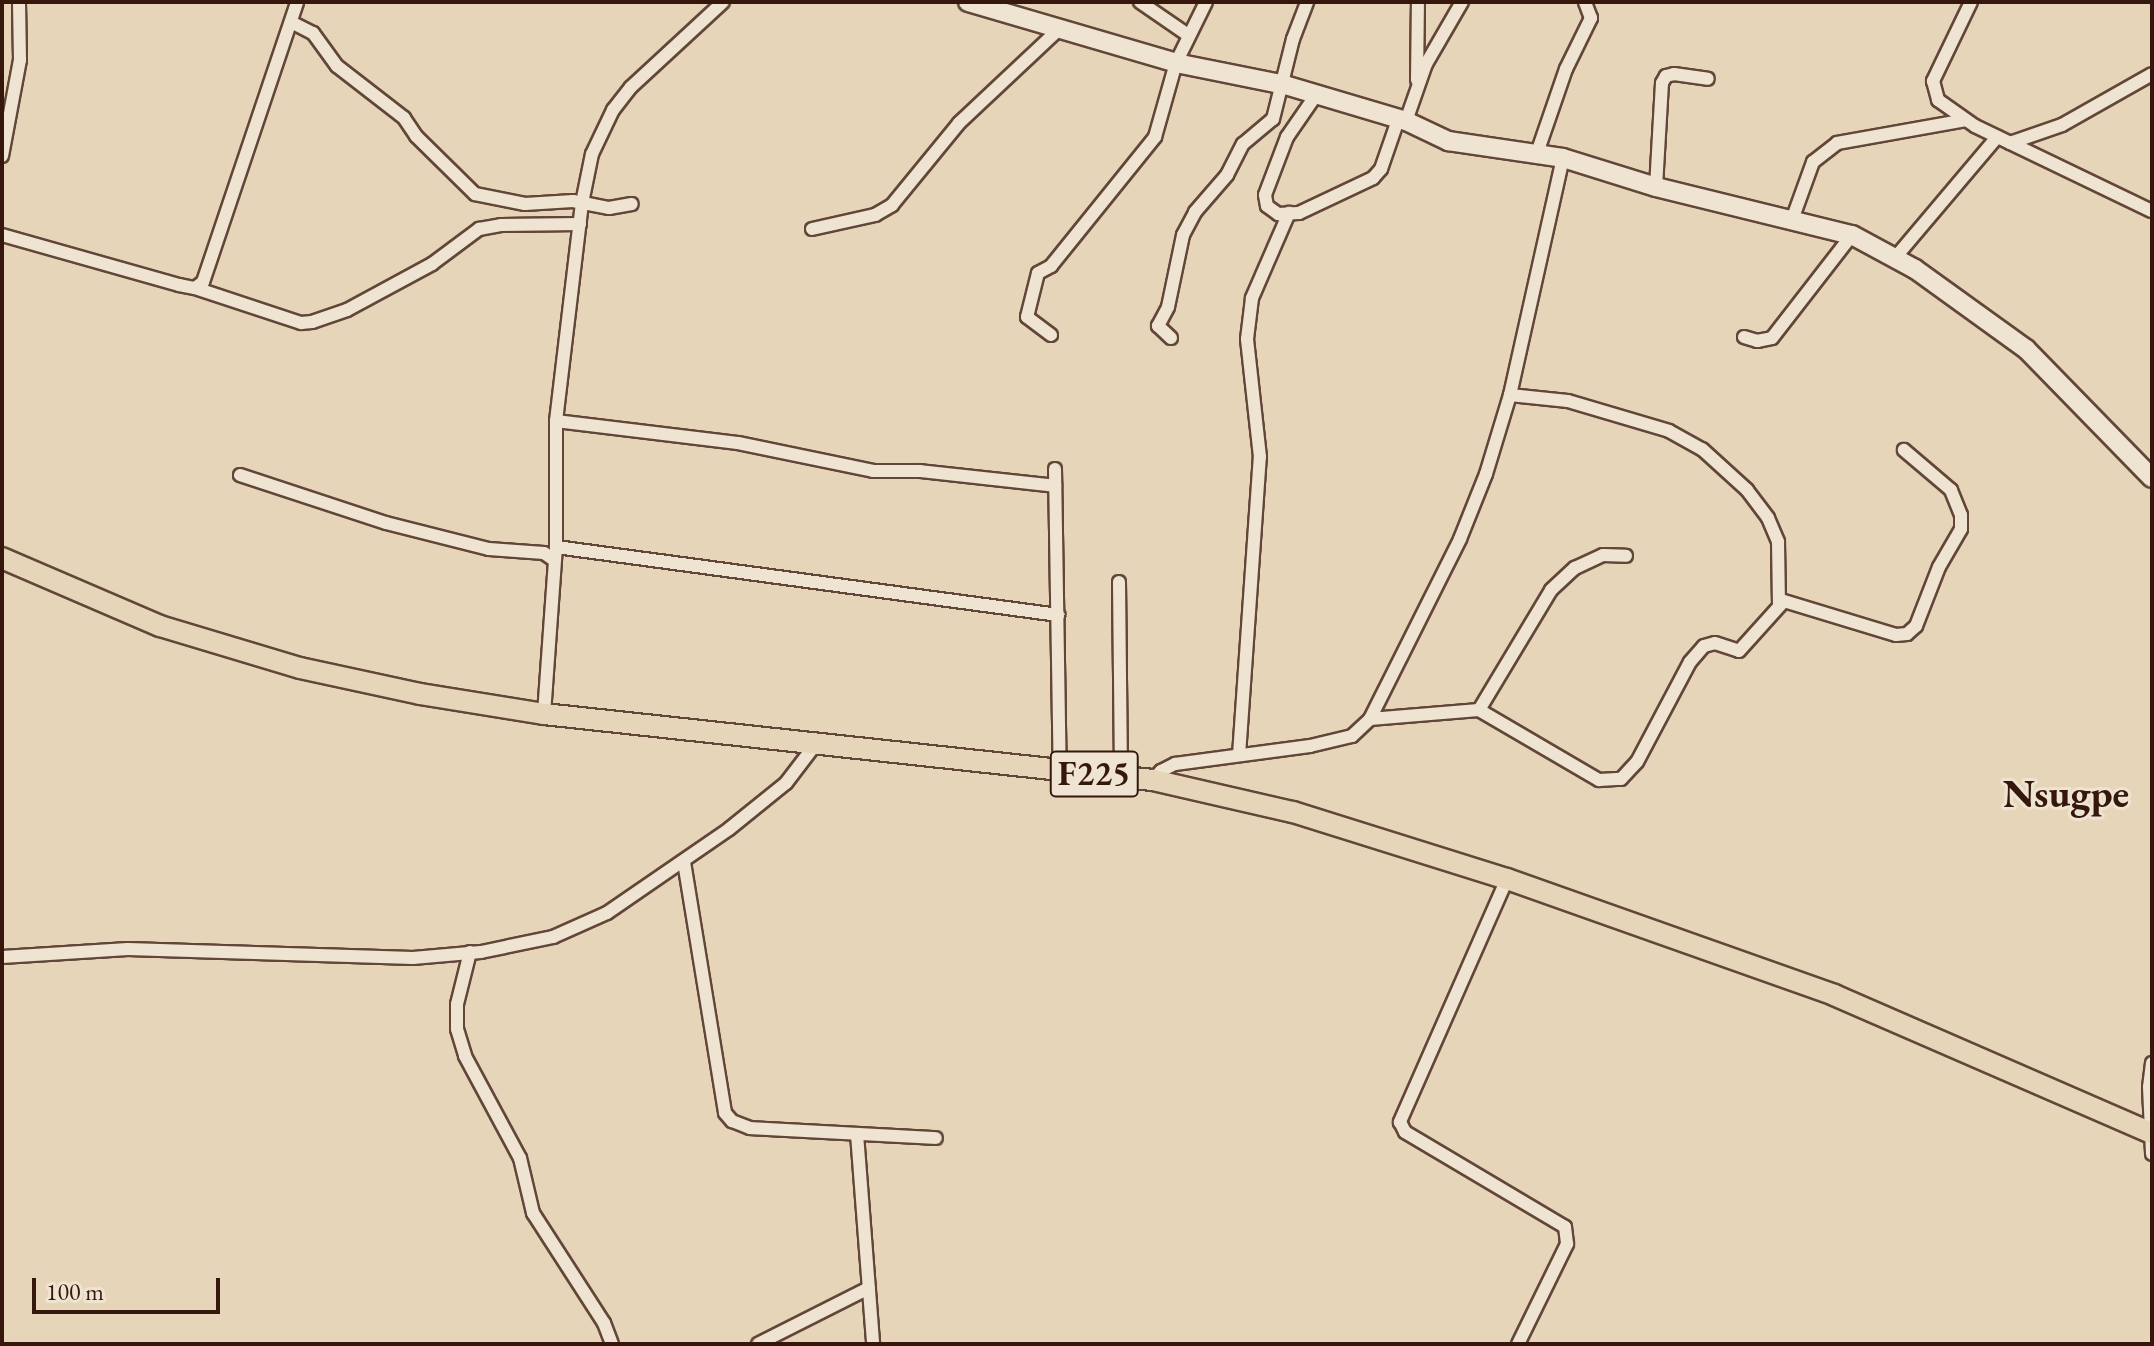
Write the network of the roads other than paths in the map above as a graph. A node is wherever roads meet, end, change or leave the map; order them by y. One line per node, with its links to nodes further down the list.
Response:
1 (19, 2): 25 (street)
2 (297, 2): 12 (street)
3 (723, 2): 29 (street)
4 (968, 2): 13 (street)
5 (1140, 2): 14 (street)
6 (1206, 2): 14 (street)
7 (1307, 2): 18 (street)
8 (1418, 2): 19 (street)
9 (1462, 2): 19 (street)
10 (1585, 2): 26 (street)
11 (1971, 2): 22 (street)
12 (291, 22): 29 (street); 39 (street)
13 (1058, 30): 15 (street); 35 (street)
14 (1188, 35): 15 (street)
15 (1176, 63): 18 (street); 40 (street)
16 (2152, 74): 24 (street)
17 (1708, 79): 28 (street)
18 (1285, 85): 20 (street); 42 (street)
19 (1416, 91): 21 (street)
20 (1316, 95): 21 (street); 32 (street)
21 (1402, 120): 26 (street); 32 (street)
22 (1966, 120): 23 (street); 33 (street)
23 (1997, 137): 24 (street); 38 (street)
24 (2010, 143): 31 (street)
25 (2, 156)
26 (1536, 156): 27 (street)
27 (1563, 158): 28 (street); 43 (street)
28 (1656, 187): 33 (street)
29 (582, 203): 30 (street); 34 (street)
30 (632, 204)
31 (2152, 211)
32 (1289, 213): 60 (street)
33 (1792, 220): 37 (street)
34 (580, 224): 39 (street); 44 (street)
35 (812, 229)
36 (2, 235): 39 (street)
37 (1852, 235): 38 (street); 41 (street)
38 (1894, 259): 48 (street)
39 (195, 288)
40 (1051, 335)
41 (1744, 337)
42 (1171, 338)
43 (1510, 395): 54 (street); 58 (street)
44 (556, 421): 49 (street); 50 (street)
45 (1904, 450): 54 (street)
46 (1055, 469): 49 (street)
47 (240, 475): 50 (street)
48 (2151, 476)
49 (1055, 486): 55 (street)
50 (555, 553): 55 (street); 57 (street)
51 (1626, 556): 56 (street)
52 (2, 558): 57 (main road, F225)
53 (1119, 582): 62 (street)
54 (1779, 605): 56 (street)
55 (1058, 615): 61 (street)
56 (1479, 710): 58 (street)
57 (544, 714): 59 (main road, F225)
58 (1370, 719): 60 (street)
59 (815, 745): 61 (main road, F225); 64 (street)
60 (1239, 755): 63 (street)
61 (1060, 771): 62 (main road, F225)
62 (1121, 776): 63 (main road, F225)
63 (1153, 780): 65 (main road, F225)
64 (684, 862): 66 (street); 70 (street)
65 (1507, 879): 69 (main road, F225); 77 (street)
66 (470, 952): 67 (street); 74 (street)
67 (2, 957)
68 (2152, 1063): 69 (street)
69 (2151, 1133): 72 (street)
70 (857, 1134): 71 (street); 73 (street)
71 (936, 1138)
72 (2152, 1154)
73 (869, 1288): 75 (street); 76 (street)
74 (612, 1344)
75 (758, 1344)
76 (873, 1344)
77 (1518, 1344)

